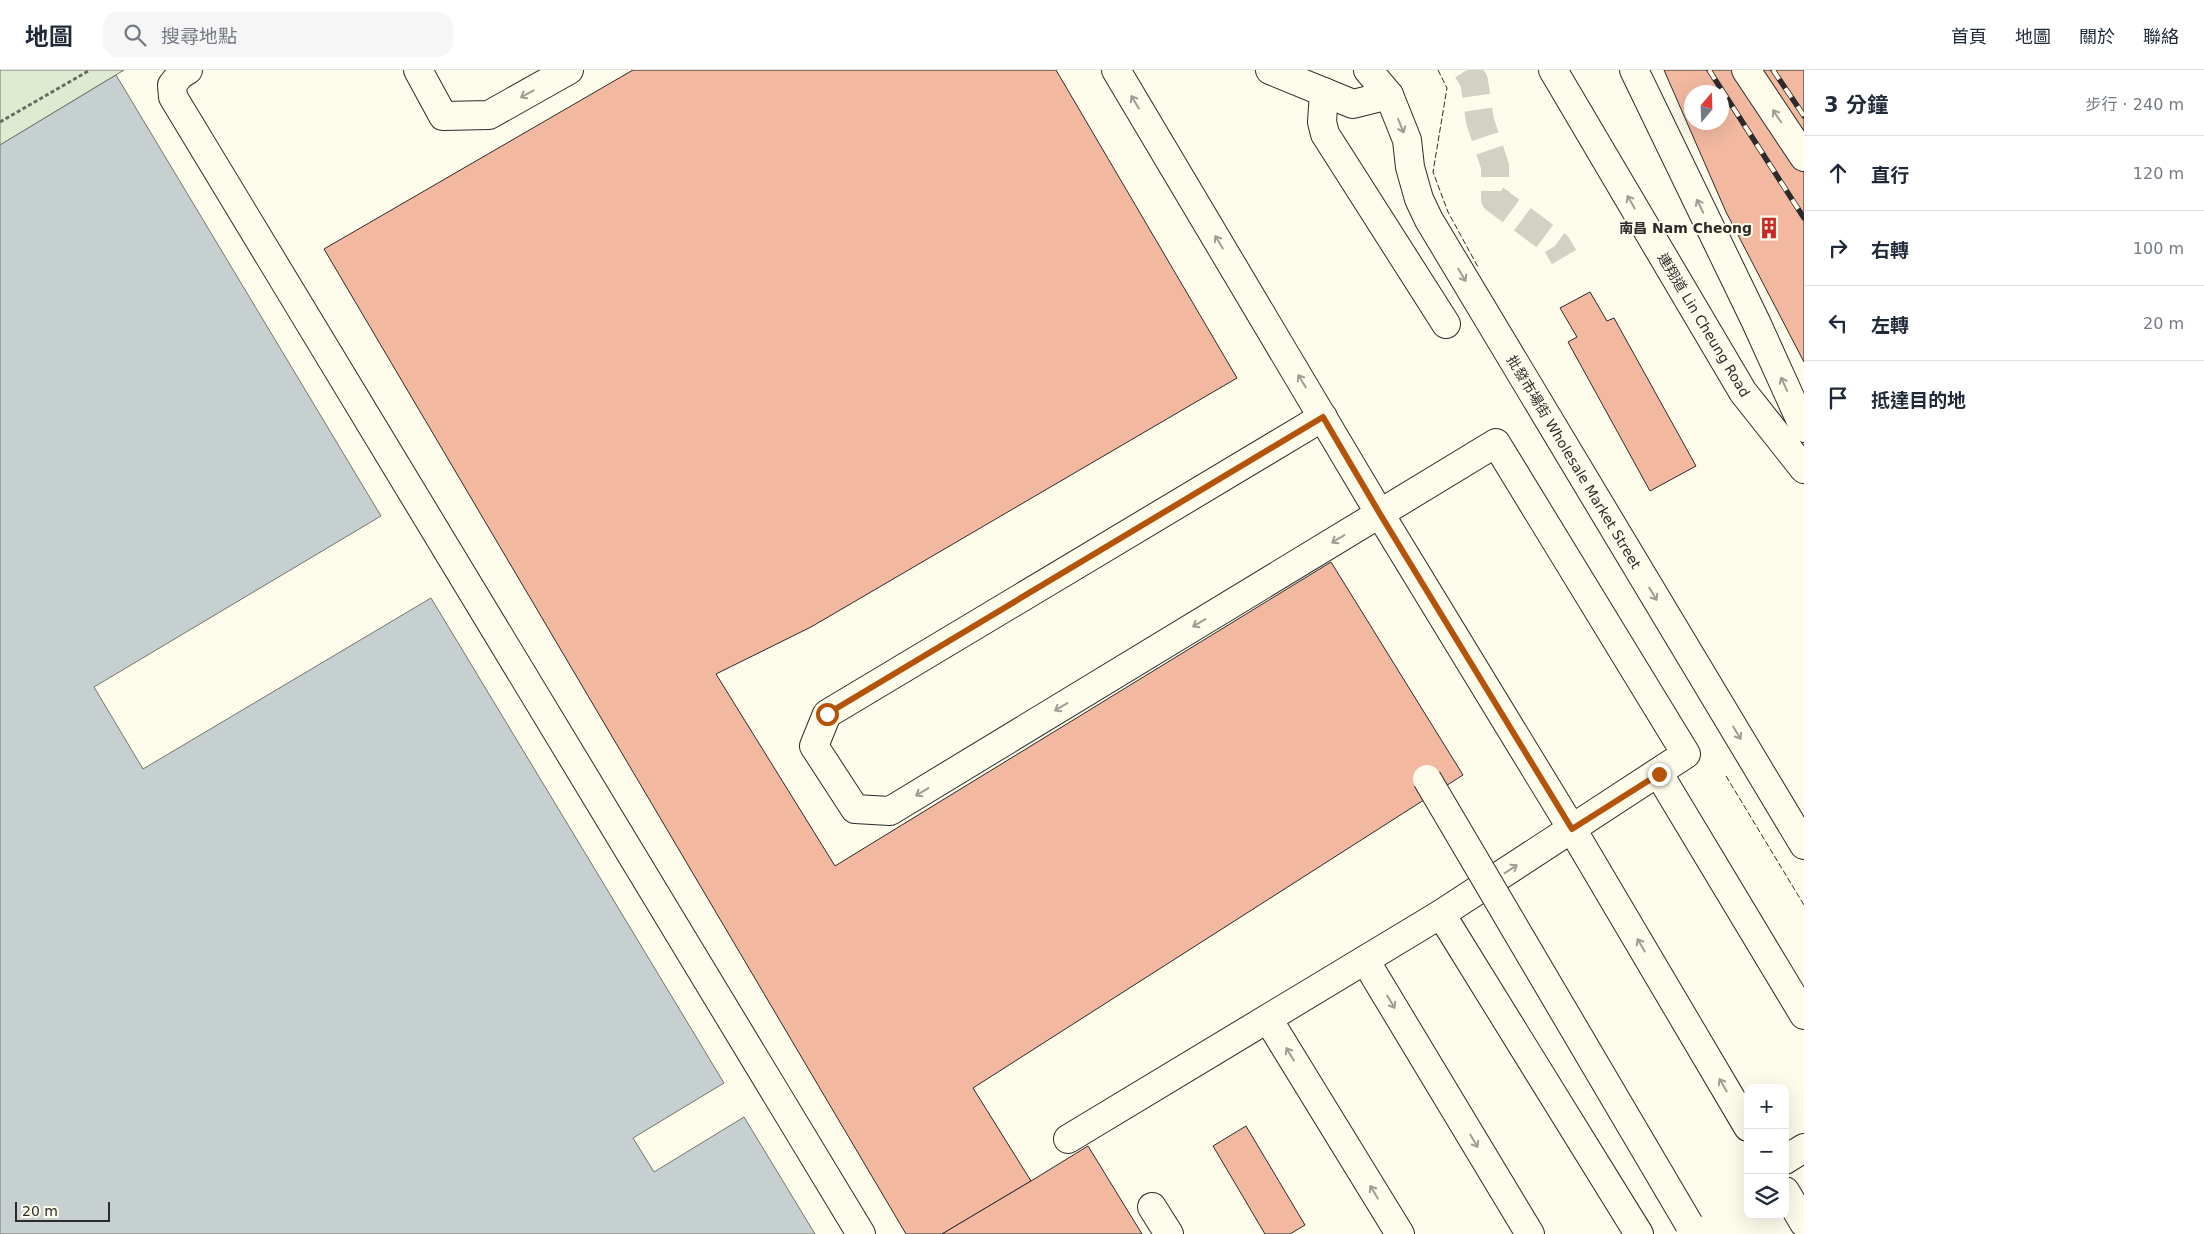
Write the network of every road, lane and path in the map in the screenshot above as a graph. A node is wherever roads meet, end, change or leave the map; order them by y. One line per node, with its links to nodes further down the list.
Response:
1 (90, 70): 13 (path)
2 (188, 70): 36 (main road)
3 (418, 70): 4 (main road, one-way to 3)
4 (569, 70)
5 (1116, 70): 16 (main road, one-way to 5)
6 (1270, 70): 11 (main road)
7 (1368, 70): 12 (main road, 批發市場街 Wholesale Market Street)
8 (1553, 70): 18 (main road, 連翔道 Lin Cheung Road, one-way to 8)
9 (1634, 70): 17 (main road, one-way to 9)
10 (1746, 70): 14 (main road, one-way to 10)
11 (1324, 92): 12 (main road); 15 (main road)
12 (1389, 95): 23 (main road, 批發市場街 Wholesale Market Street, one-way to 23)
13 (0, 122)
14 (1804, 157)
15 (1446, 324)
16 (1323, 417): 19 (main road); 19 (main road, one-way to 16)
17 (1804, 428)
18 (1804, 469)
19 (1380, 514): 20 (main road); 22 (main road)
20 (1659, 774): 22 (main road); 26 (main road)
21 (1427, 779): 35 (main road, bridge)
22 (1572, 829): 24 (main road, one-way to 22); 28 (main road, one-way to 22)
23 (1804, 845)
24 (1441, 914): 25 (main road); 40 (main road)
25 (1365, 960): 27 (main road); 39 (main road, one-way to 39)
26 (1804, 1015)
27 (1268, 1018): 29 (main road); 38 (main road, one-way to 27)
28 (1744, 1120)
29 (1068, 1139)
30 (1804, 1148): 31 (main road)
31 (1789, 1157)
32 (1789, 1198): 34 (main road)
33 (1152, 1206): 37 (main road)
34 (1804, 1223)
35 (1692, 1229)
36 (861, 1234)
37 (1169, 1234)
38 (1400, 1234)
39 (1530, 1234)
40 (1639, 1234)

